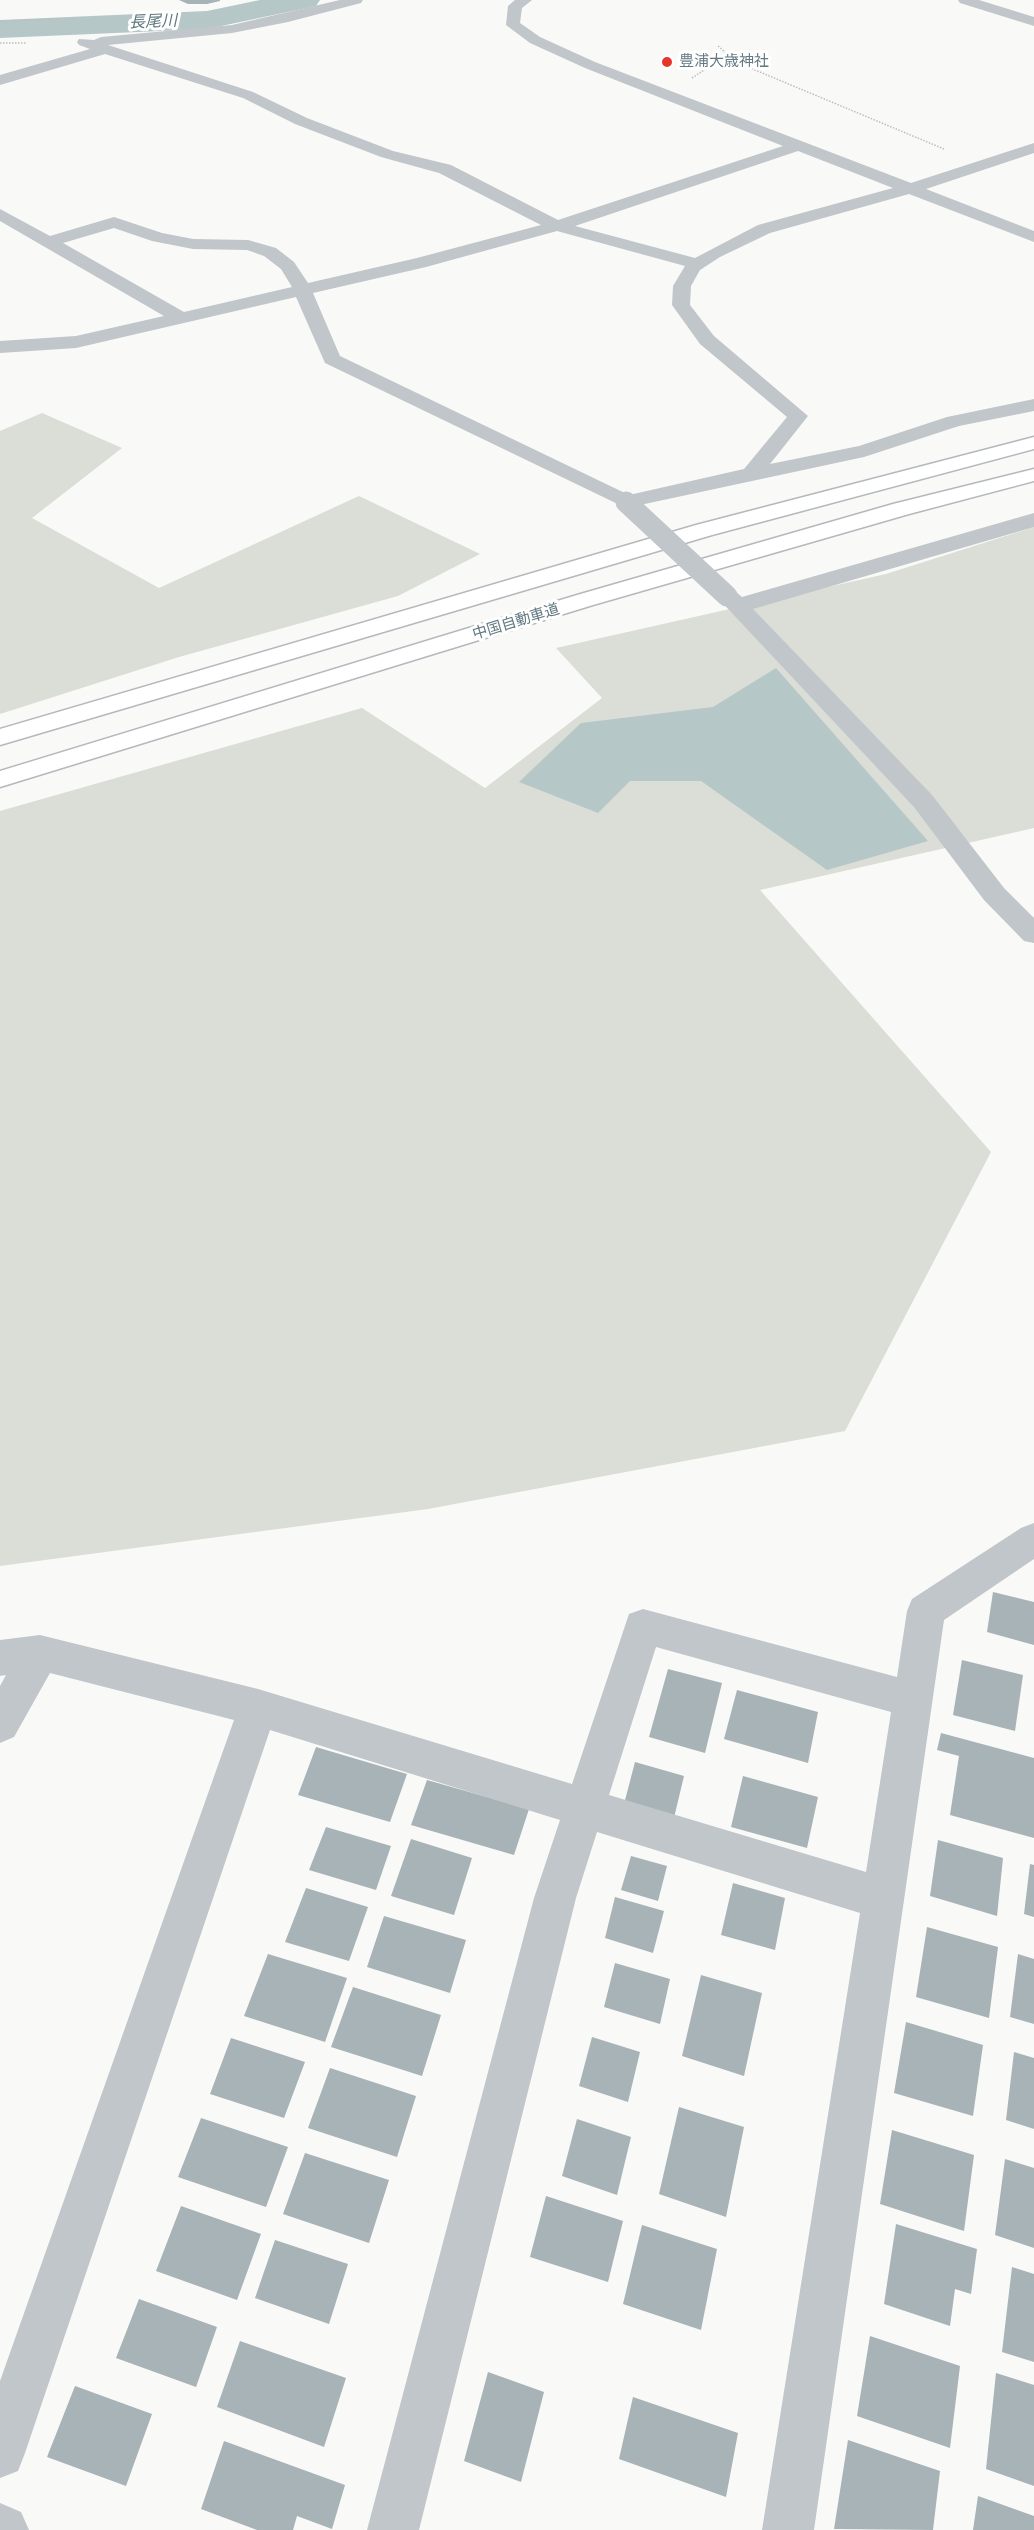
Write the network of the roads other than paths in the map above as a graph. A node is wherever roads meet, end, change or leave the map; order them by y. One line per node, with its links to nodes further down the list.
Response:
1 (356, 0): 5 (street)
2 (525, 0): 7 (street)
3 (965, 0): 4 (street)
4 (1034, 22)
5 (105, 49): 6 (street); 11 (street)
6 (0, 80)
7 (798, 146): 9 (street); 11 (street)
8 (1034, 148): 9 (street)
9 (910, 189): 12 (street); 14 (street)
10 (0, 214): 13 (street)
11 (557, 226): 14 (street); 15 (street)
12 (1034, 237)
13 (48, 242): 15 (street); 16 (street)
14 (698, 264): 20 (street)
15 (303, 289): 16 (street); 22 (street)
16 (181, 318): 17 (street)
17 (0, 347)
18 (1034, 405): 20 (street)
19 (1034, 443): 25 (highway)
20 (751, 474): 22 (street)
21 (1034, 475): 26 (highway, 中国自動車道)
22 (626, 502): 24 (street, bridge)
23 (1034, 519): 24 (street)
24 (732, 601): 27 (street)
25 (0, 737)
26 (0, 778)
27 (1034, 934)
28 (1034, 1539): 31 (street)
29 (40, 1653): 30 (street); 32 (street); 33 (street)
30 (0, 1658)
31 (913, 1700): 34 (street); 35 (street)
32 (258, 1708): 34 (street); 36 (street)
33 (0, 1724)
34 (584, 1809): 35 (street); 37 (street)
35 (884, 1899): 38 (street)
36 (0, 2453)
37 (393, 2530)
38 (788, 2530)

